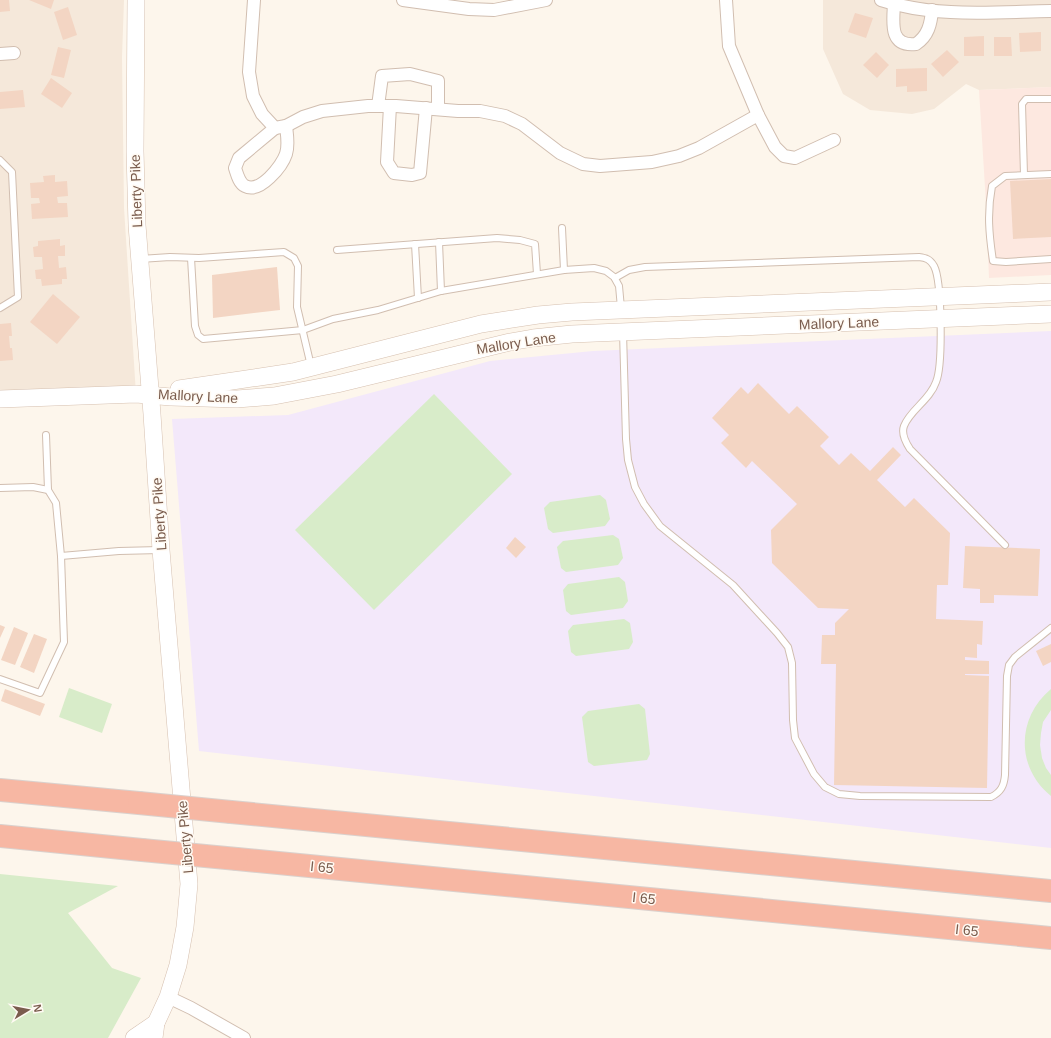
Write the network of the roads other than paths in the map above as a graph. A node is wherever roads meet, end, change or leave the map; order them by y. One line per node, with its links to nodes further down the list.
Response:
1 (136, 0): 28 (main road, Liberty Pike)
2 (254, 0): 18 (street)
3 (403, 0): 4 (street)
4 (546, 0)
5 (726, 0): 17 (street)
6 (881, 0): 7 (street)
7 (894, 4): 8 (street); 9 (street)
8 (912, 4): 9 (street)
9 (932, 10): 10 (street)
10 (1051, 11)
11 (14, 53): 12 (street)
12 (0, 54)
13 (1051, 98): 22 (lane)
14 (378, 106): 15 (street); 16 (street); 18 (street)
15 (390, 106): 16 (street); 16 (street)
16 (432, 109): 17 (street)
17 (758, 115): 19 (street)
18 (281, 127): 18 (street)
19 (834, 140)
20 (0, 160): 37 (lane)
21 (1051, 174): 22 (lane)
22 (1024, 175): 29 (lane)
23 (562, 228): 30 (lane)
24 (438, 242): 25 (lane); 31 (lane); 33 (lane)
25 (415, 244): 26 (lane); 36 (lane)
26 (337, 250)
27 (191, 258): 28 (lane); 41 (lane); 41 (lane)
28 (140, 259): 44 (main road, Liberty Pike)
29 (1051, 260)
30 (564, 270): 31 (lane); 32 (lane)
31 (537, 274): 33 (lane)
32 (615, 278): 35 (lane); 38 (lane)
33 (441, 291): 36 (lane)
34 (1051, 292): 35 (main road, Mallory Lane)
35 (939, 296): 38 (main road, Mallory Lane); 40 (lane)
36 (418, 298): 41 (lane)
37 (0, 308)
38 (621, 310): 42 (main road); 43 (main road, Mallory Lane)
39 (1051, 314): 40 (main road, Mallory Lane)
40 (940, 319): 42 (main road, Mallory Lane); 49 (lane)
41 (303, 330): 43 (lane)
42 (623, 332): 44 (main road, Mallory Lane); 52 (lane)
43 (312, 368): 44 (main road, Mallory Lane)
44 (151, 394): 45 (main road); 50 (main road, Liberty Pike)
45 (0, 399)
46 (46, 435): 48 (lane)
47 (0, 488): 48 (lane)
48 (48, 490): 51 (lane)
49 (1004, 545)
50 (161, 550): 51 (lane); 58 (main road, Liberty Pike)
51 (61, 556): 53 (lane)
52 (1051, 628)
53 (0, 679)
54 (0, 790): 56 (highway, bridge)
55 (0, 836): 57 (highway, I 65 / I 65, bridge)
56 (1051, 891)
57 (1051, 938)
58 (168, 997): 59 (main road, Liberty Pike); 61 (street)
59 (155, 1031): 60 (main road, Liberty Pike)
60 (134, 1038)
61 (244, 1038)

